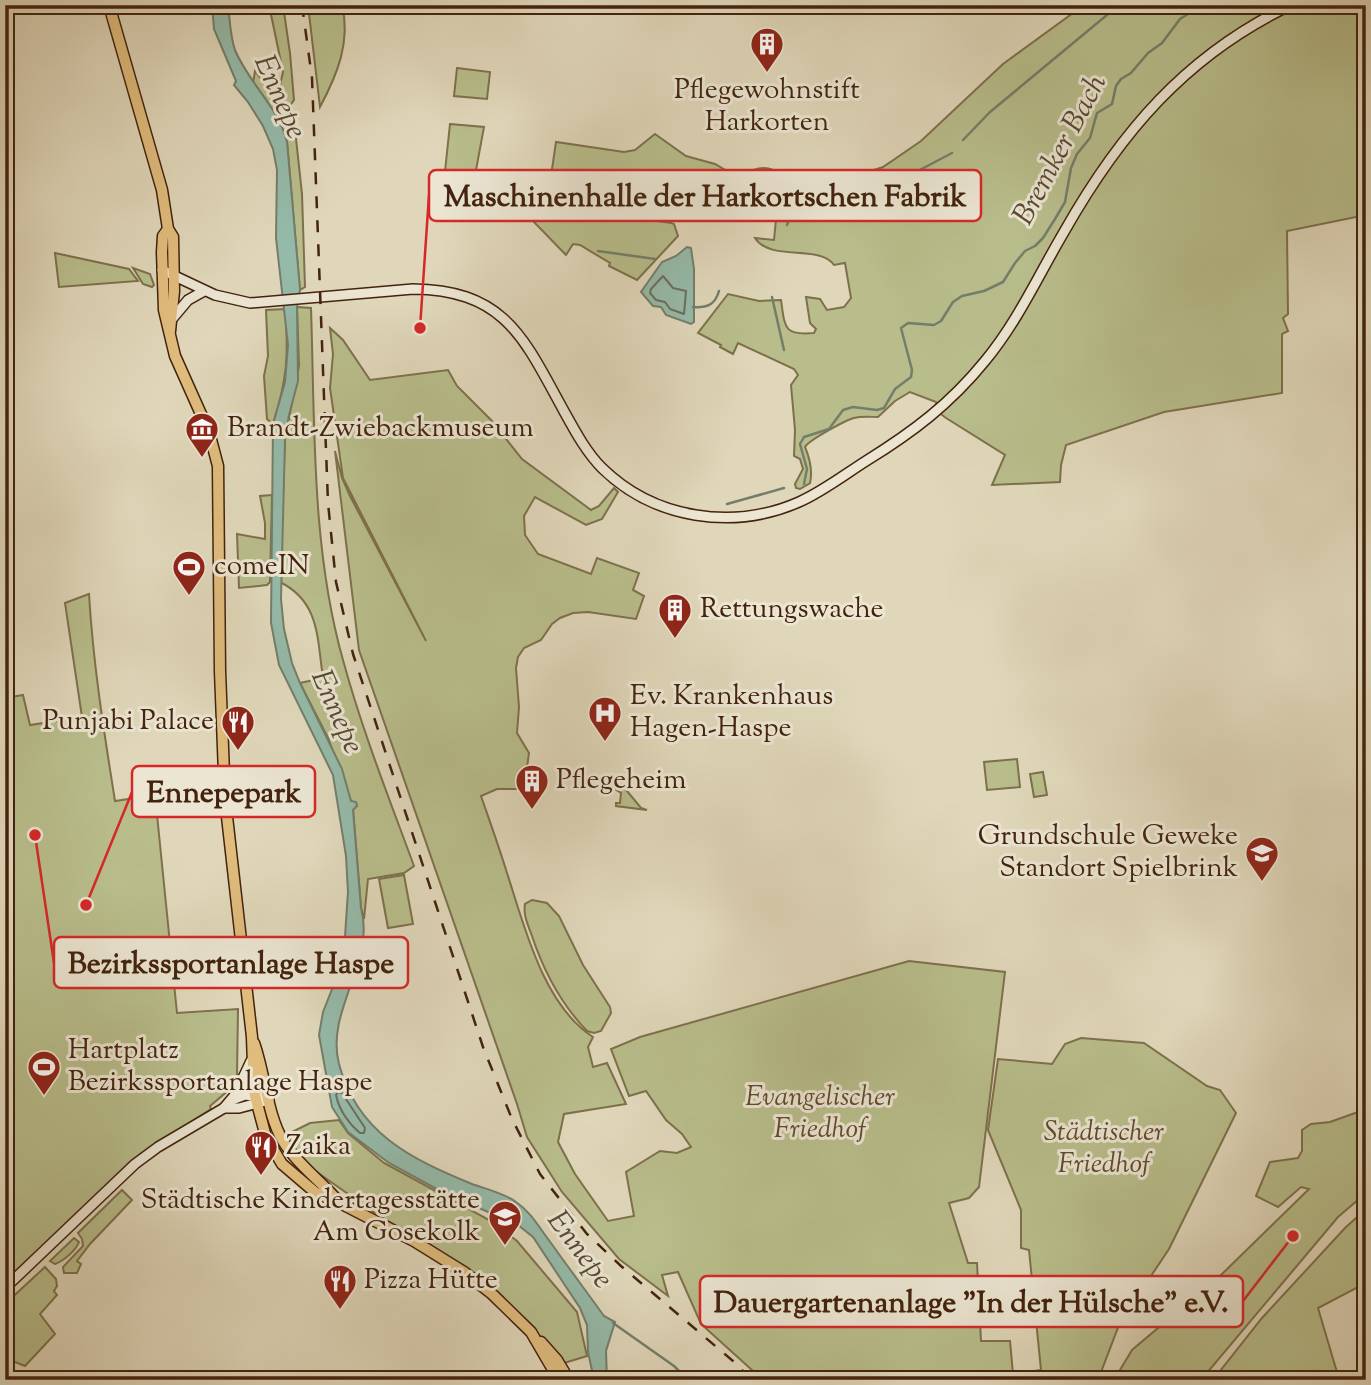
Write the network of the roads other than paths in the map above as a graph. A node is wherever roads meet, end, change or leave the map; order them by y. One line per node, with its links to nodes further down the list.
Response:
1 (109, 5): 3 (main road)
2 (1291, 5): 6 (main road)
3 (168, 229): 4 (main road); 5 (main road)
4 (162, 270): 5 (main road); 8 (main road)
5 (174, 274): 6 (main road); 7 (main road)
6 (204, 291): 7 (main road)
7 (172, 319): 8 (main road)
8 (169, 335): 9 (main road)
9 (252, 1037): 10 (main road); 13 (main road)
10 (251, 1061): 11 (main road); 12 (main road)
11 (232, 1100): 12 (main road); 14 (main road)
12 (256, 1100): 13 (main road); 14 (main road); 16 (main road)
13 (269, 1100): 15 (main road)
14 (224, 1108): 18 (main road)
15 (303, 1165): 16 (main road); 17 (main road)
16 (293, 1175): 17 (main road)
17 (338, 1202): 19 (main road)
18 (5, 1288)
19 (531, 1332): 20 (main road); 21 (main road)
20 (559, 1380)
21 (569, 1380)

